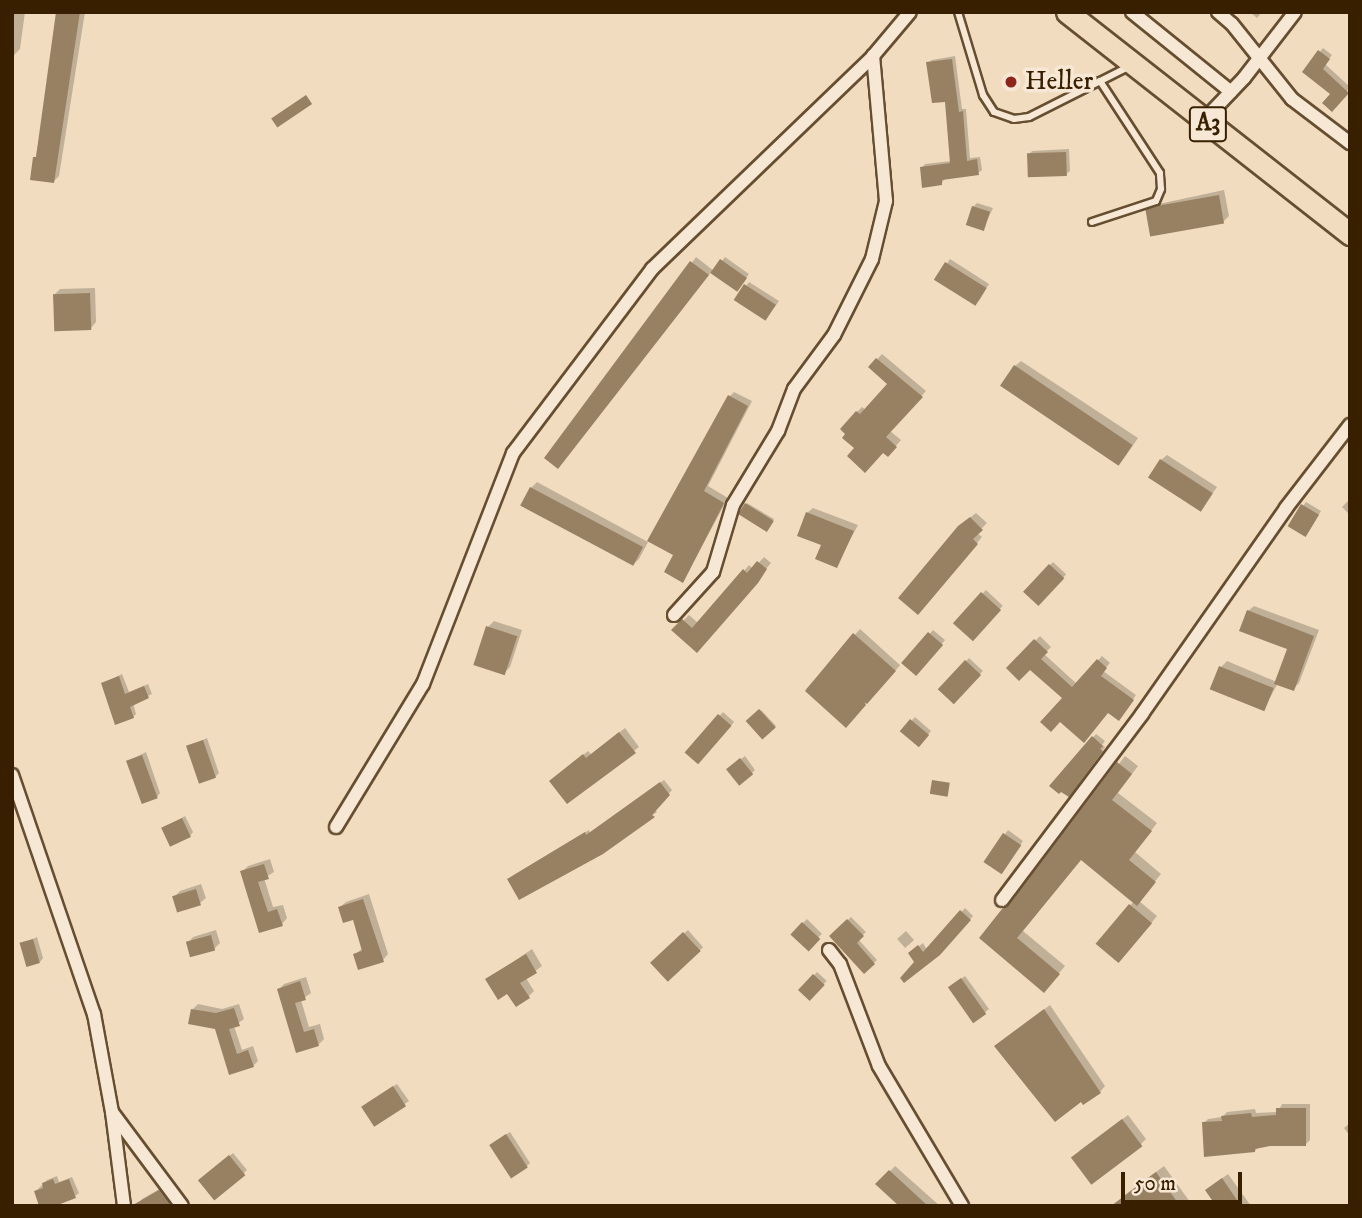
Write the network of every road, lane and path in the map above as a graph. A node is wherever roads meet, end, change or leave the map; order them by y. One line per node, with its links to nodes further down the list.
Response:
1 (910, 12): 7 (street)
2 (958, 12): 10 (lane)
3 (1067, 12): 9 (highway, A3)
4 (1132, 12): 11 (street)
5 (1218, 12): 8 (street)
6 (1295, 12): 8 (street)
7 (873, 56): 17 (street); 19 (street)
8 (1257, 58): 11 (street); 13 (street)
9 (1133, 64): 10 (lane); 12 (highway, A3)
10 (1100, 81): 14 (lane)
11 (1231, 92): 12 (street)
12 (1203, 121): 15 (highway, A3)
13 (1350, 143)
14 (1092, 222)
15 (1350, 234)
16 (1350, 425): 20 (street)
17 (674, 615)
18 (12, 775): 22 (street)
19 (336, 827)
20 (1002, 900)
21 (829, 950): 25 (street)
22 (112, 1112): 23 (street); 24 (street)
23 (124, 1206)
24 (182, 1206)
25 (962, 1206)

